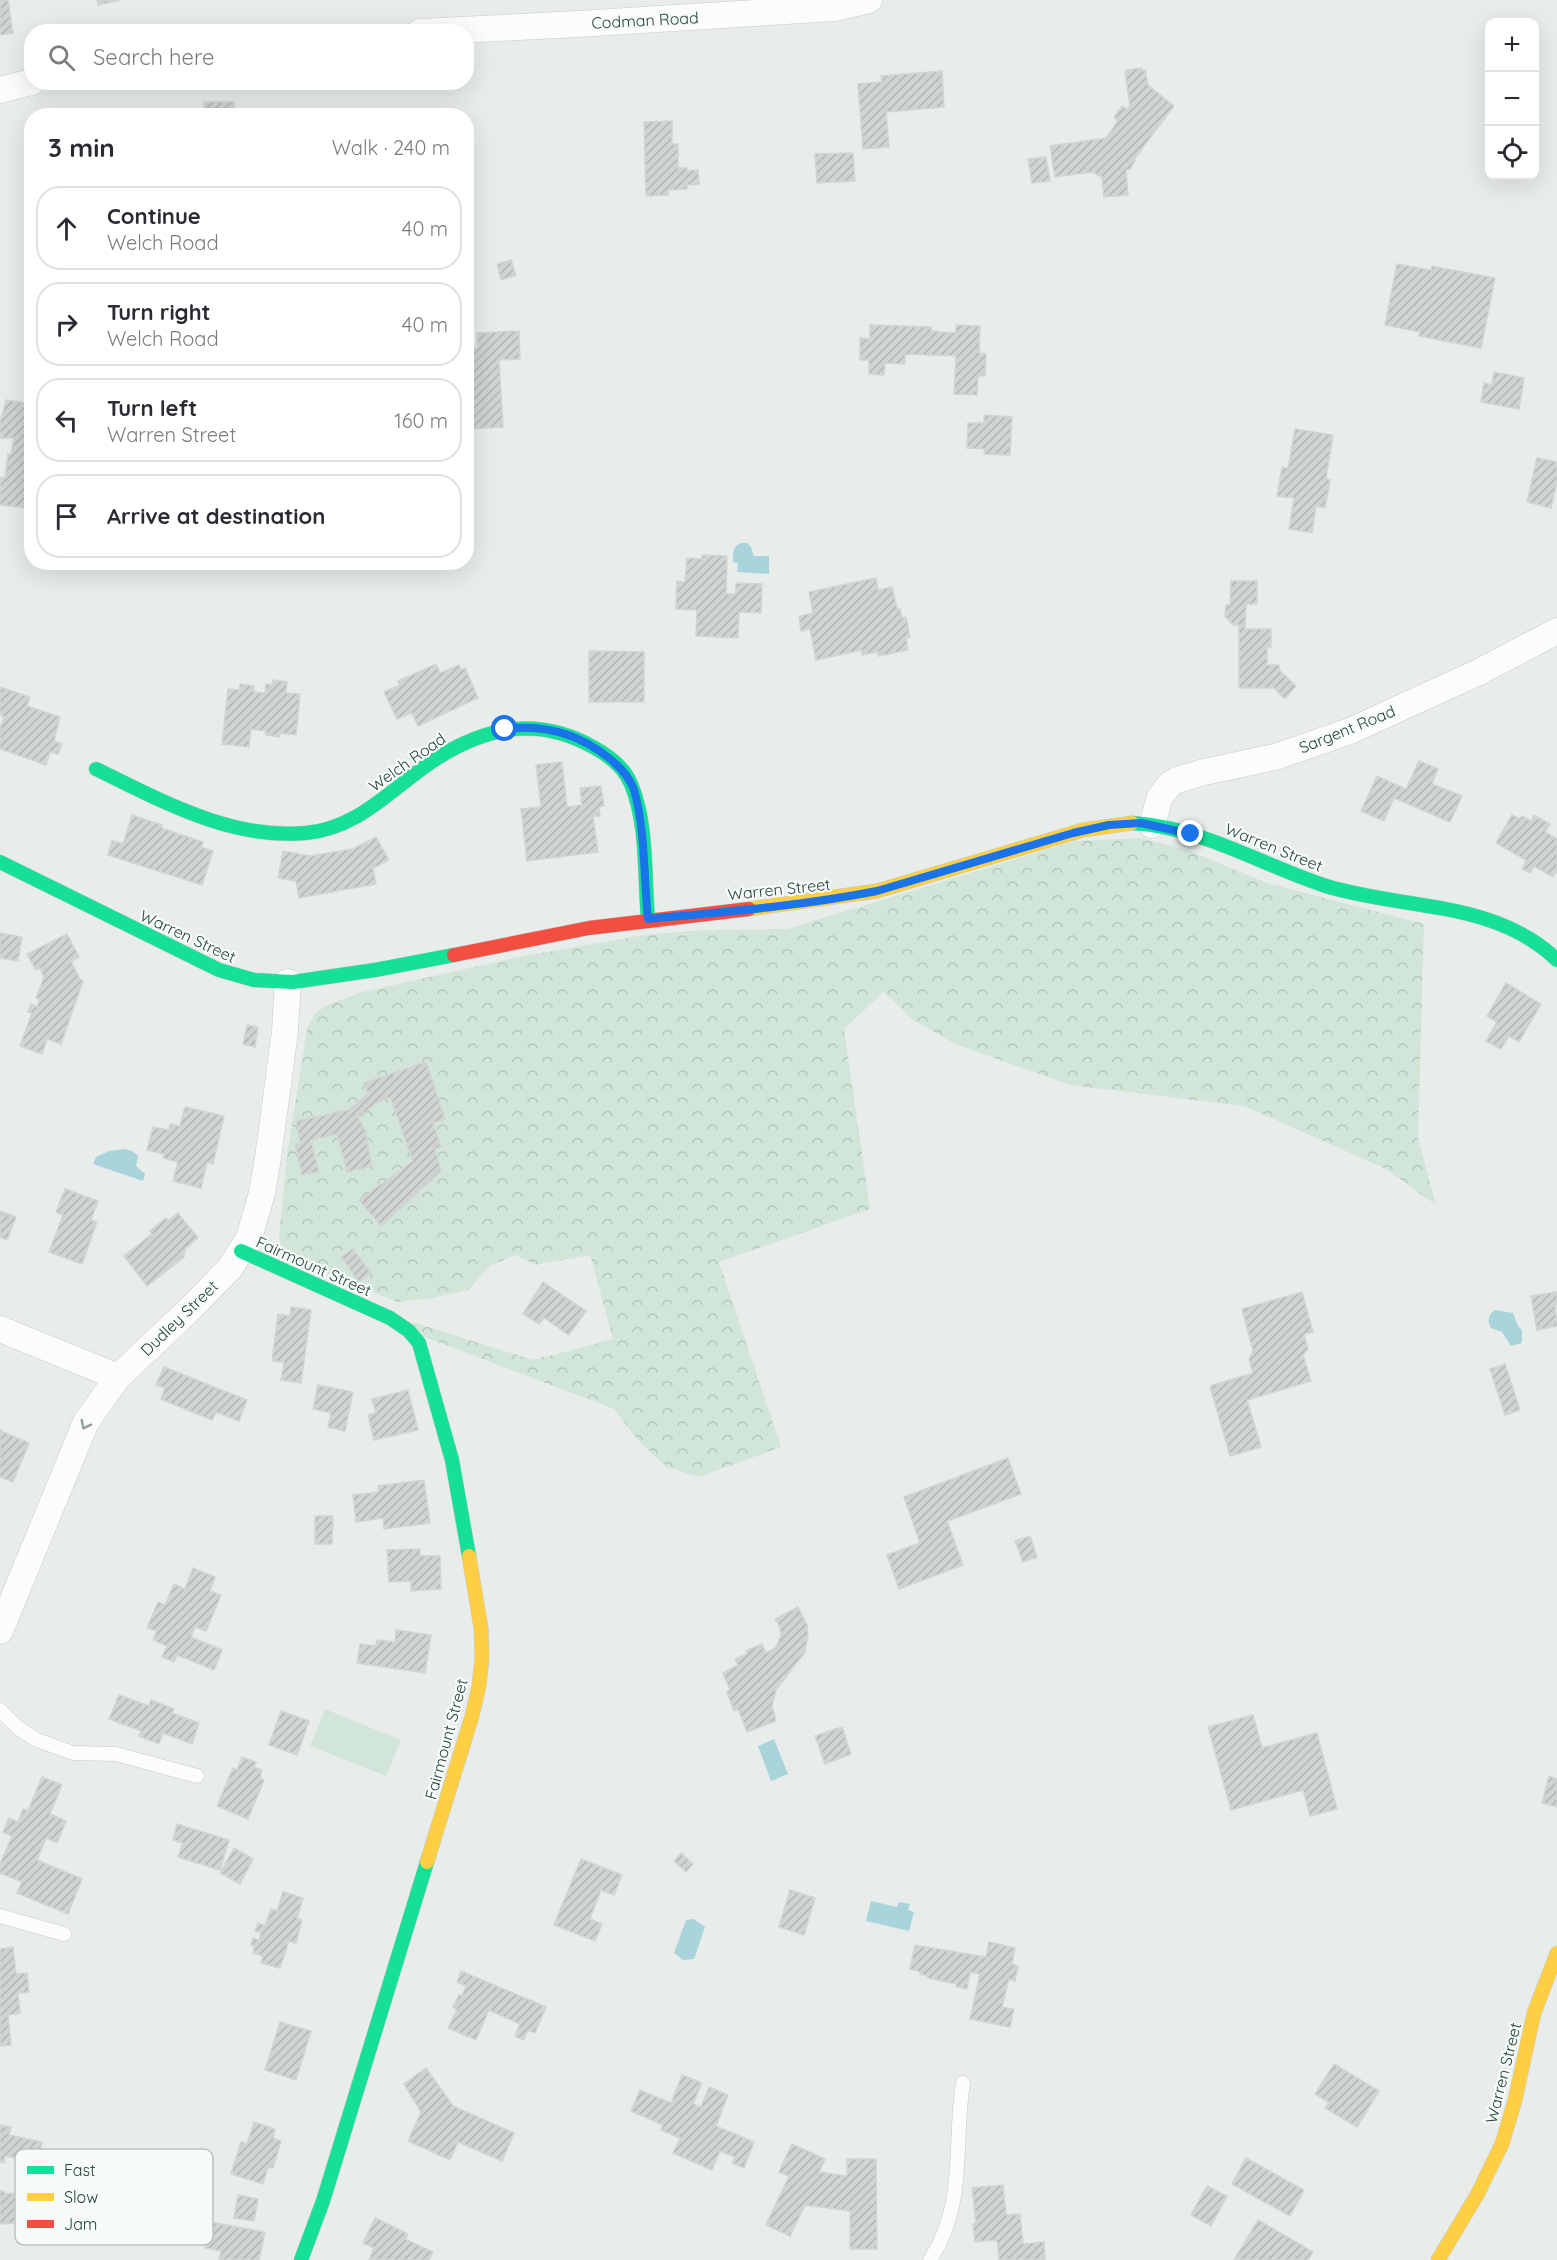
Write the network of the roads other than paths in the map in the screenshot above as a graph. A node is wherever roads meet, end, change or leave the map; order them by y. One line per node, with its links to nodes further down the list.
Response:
1 (869, 0): 2 (street, Codman Road)
2 (474, 29)
3 (24, 84): 4 (street)
4 (0, 90)
5 (1557, 631): 7 (street, Sargent Road)
6 (96, 769): 9 (street, Welch Road)
7 (1152, 825): 9 (street, Warren Street); 10 (street, Warren Street)
8 (0, 862): 12 (street, Warren Street)
9 (648, 919): 12 (street, Warren Street)
10 (1551, 946): 11 (street, Warren Street)
11 (1557, 960)
12 (288, 982): 13 (street, Dudley Street)
13 (241, 1251): 15 (street, Dudley Street); 23 (street, Fairmount Street)
14 (0, 1329): 15 (street)
15 (118, 1377): 16 (street, Dudley Street, one-way to 16)
16 (0, 1631)
17 (0, 1710): 18 (lane)
18 (197, 1776)
19 (0, 1916): 20 (lane)
20 (64, 1934)
21 (1557, 1953): 25 (street, Warren Street)
22 (963, 2083): 24 (lane)
23 (301, 2260)
24 (930, 2260)
25 (1438, 2260)

